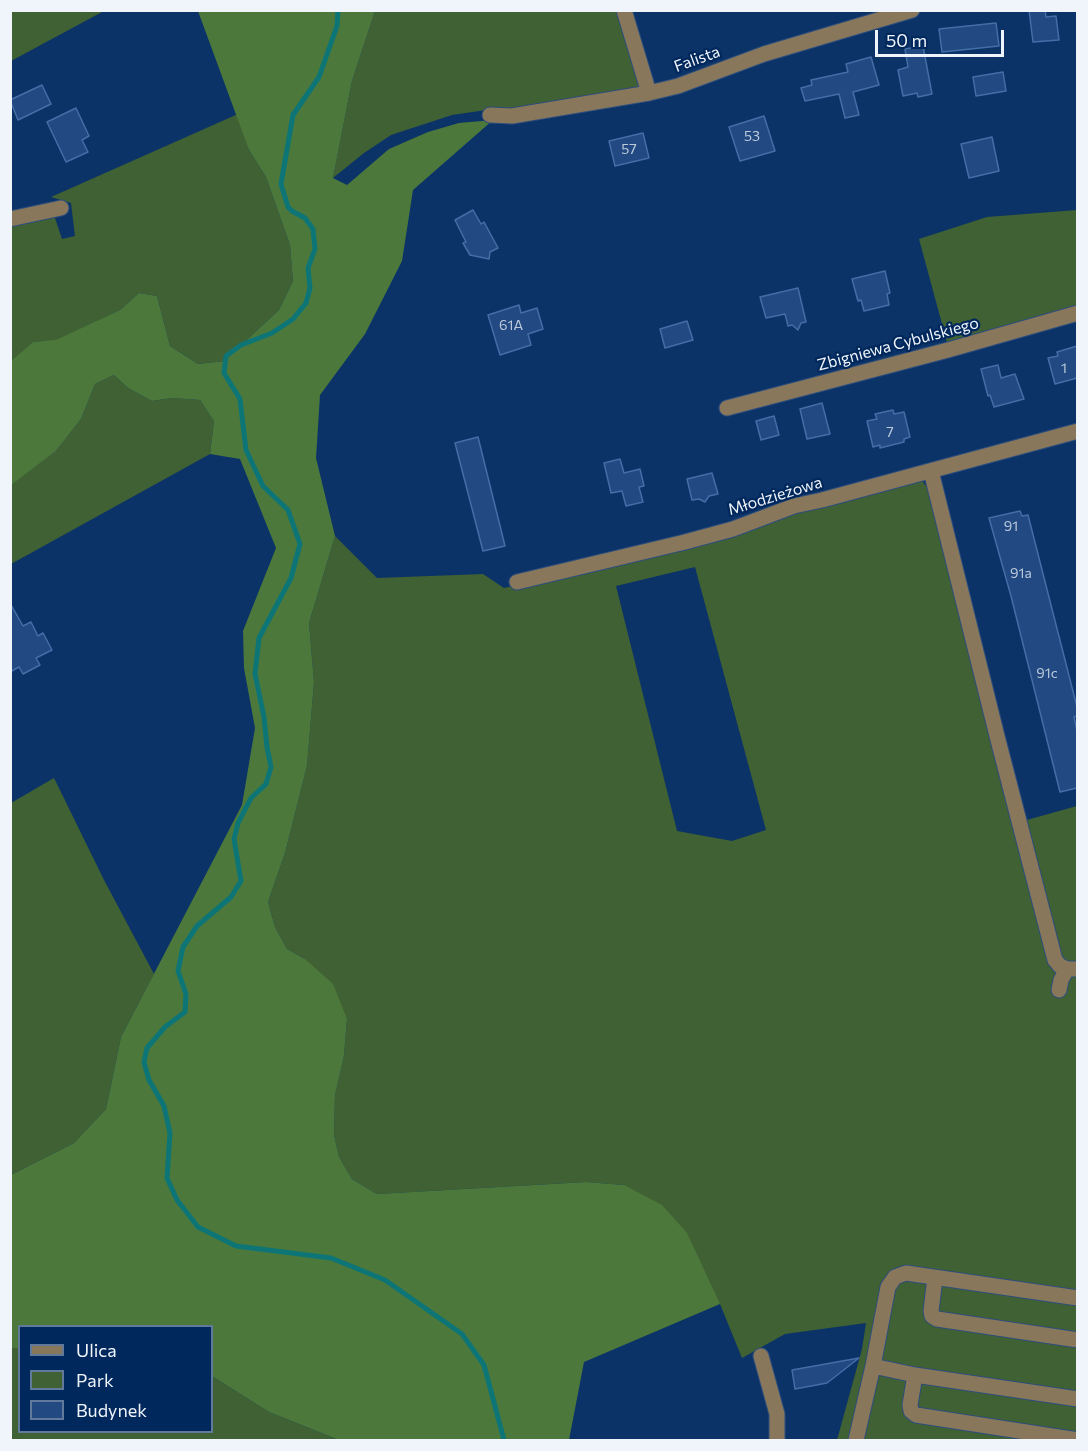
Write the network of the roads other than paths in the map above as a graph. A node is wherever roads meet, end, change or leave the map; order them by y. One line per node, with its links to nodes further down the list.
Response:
1 (624, 10): 3 (street)
2 (912, 10): 3 (street, Falista)
3 (649, 93): 4 (street, Falista)
4 (490, 115)
5 (61, 208): 6 (street)
6 (10, 219)
7 (1077, 313): 8 (street, Zbigniewa Cybulskiego)
8 (727, 408)
9 (1077, 431): 10 (street, Młodzieżowa)
10 (931, 471): 11 (street, Młodzieżowa); 12 (street)
11 (517, 582)
12 (1072, 969): 13 (street)
13 (1059, 990)
14 (935, 1278): 15 (street); 16 (street); 18 (street)
15 (1077, 1298)
16 (1077, 1340)
17 (761, 1356): 21 (street)
18 (873, 1366): 19 (street); 22 (street)
19 (915, 1375): 20 (street); 23 (street)
20 (1077, 1398)
21 (777, 1440)
22 (856, 1440)
23 (1077, 1440)

